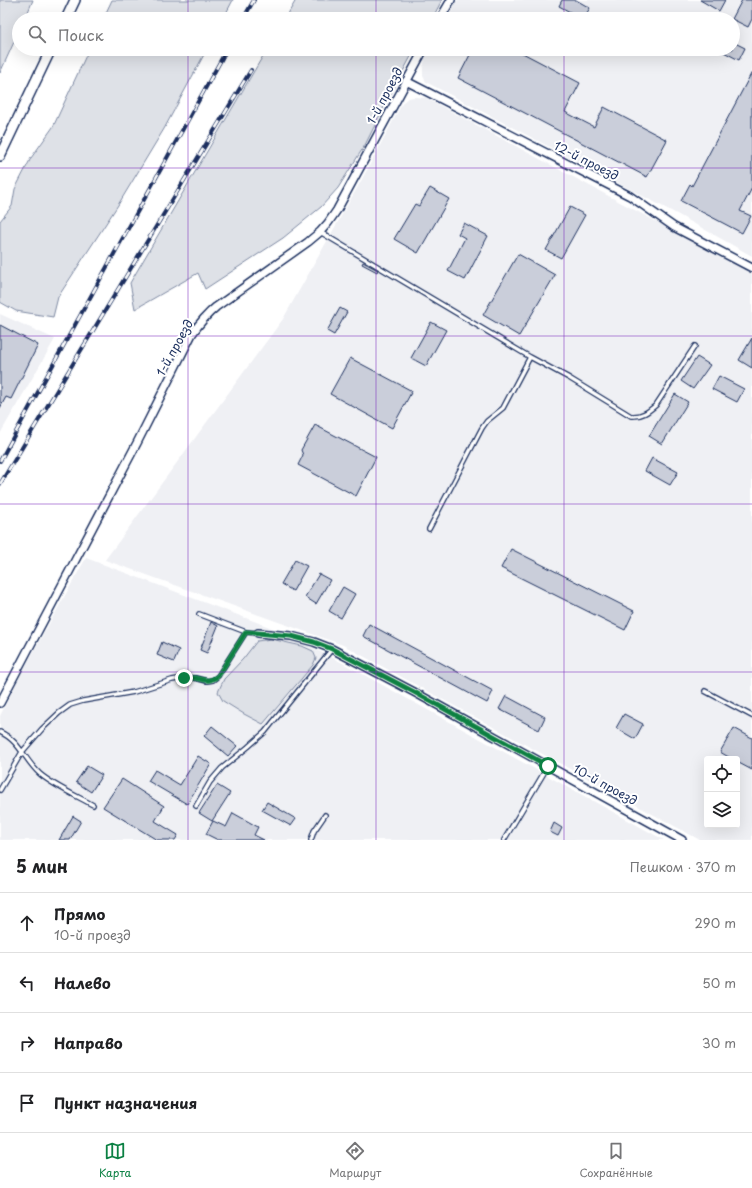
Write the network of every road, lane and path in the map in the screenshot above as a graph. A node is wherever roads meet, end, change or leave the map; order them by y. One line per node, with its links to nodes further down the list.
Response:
1 (75, 0): 3 (main road)
2 (451, 0): 4 (street)
3 (69, 12)
4 (444, 12)
5 (48, 56): 8 (main road)
6 (420, 56): 7 (street, 1-й проезд)
7 (406, 81): 9 (street, 1-й проезд); 10 (street, 12-й проезд)
8 (0, 156)
9 (320, 232): 12 (lane); 19 (street, 1-й проезд)
10 (752, 268)
11 (695, 346): 12 (lane)
12 (530, 356): 13 (lane)
13 (429, 529)
14 (199, 614): 15 (lane)
15 (246, 632): 16 (lane); 22 (lane)
16 (258, 633): 17 (street, 10-й проезд)
17 (332, 649): 23 (street, 10-й проезд); 26 (lane)
18 (705, 691): 20 (lane)
19 (0, 703)
20 (752, 716)
21 (0, 732): 22 (lane)
22 (22, 752): 24 (lane); 25 (lane)
23 (548, 766): 29 (lane); 30 (street, 10-й проезд)
24 (0, 790)
25 (93, 805)
26 (196, 806)
27 (325, 815): 28 (lane)
28 (311, 840)
29 (504, 840)
30 (682, 840)

